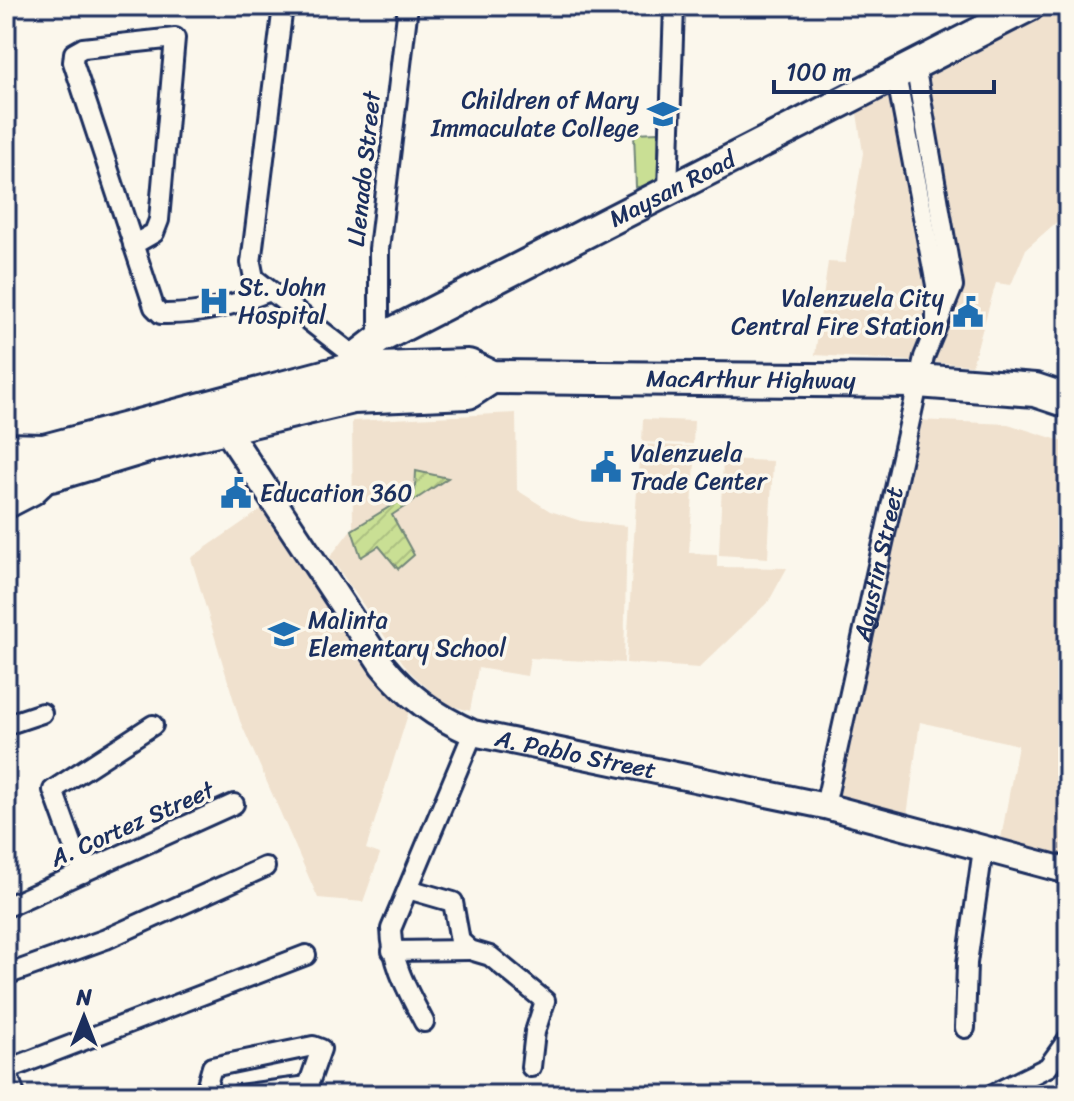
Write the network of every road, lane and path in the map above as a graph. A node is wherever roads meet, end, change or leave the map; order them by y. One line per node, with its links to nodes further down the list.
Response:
1 (283, 6): 8 (street)
2 (408, 6): 9 (street, Llenado Street)
3 (674, 6): 6 (street)
4 (1030, 6): 5 (main road, Maysan Road)
5 (906, 72): 6 (main road, Maysan Road); 11 (street, Agustin Street)
6 (668, 190): 9 (main road, Maysan Road)
7 (133, 245): 7 (street); 8 (street)
8 (270, 291): 10 (street)
9 (379, 339): 10 (main road, Maysan Road)
10 (352, 376): 11 (highway, MacArthur Highway); 15 (highway, MacArthur Highway); 16 (highway, MacArthur Highway)
11 (918, 381): 12 (highway, MacArthur Highway); 27 (street, Agustin Street)
12 (1009, 390): 13 (highway, MacArthur Highway); 14 (highway, MacArthur Highway)
13 (1068, 401)
14 (1068, 421)
15 (224, 426): 16 (highway, MacArthur Highway); 25 (street, A. Pablo Street)
16 (151, 434): 17 (highway, MacArthur Highway)
17 (109, 446): 18 (highway, MacArthur Highway); 20 (highway, MacArthur Highway)
18 (6, 450)
19 (6, 474): 20 (highway, MacArthur Highway)
20 (51, 475): 21 (street)
21 (6, 506)
22 (42, 713): 23 (street)
23 (6, 725)
24 (153, 725): 31 (street)
25 (473, 733): 27 (street, A. Pablo Street); 32 (street)
26 (234, 804): 31 (street, A. Cortez Street)
27 (825, 806): 28 (street, A. Pablo Street)
28 (983, 849): 30 (street, A. Pablo Street); 39 (street)
29 (265, 867): 37 (street)
30 (1068, 871)
31 (83, 873): 33 (street, A. Cortez Street)
32 (408, 889): 34 (street); 35 (street)
33 (6, 907)
34 (470, 950): 35 (street); 41 (street)
35 (392, 951): 38 (street)
36 (306, 955): 42 (street)
37 (6, 975)
38 (424, 1022)
39 (965, 1028)
40 (1068, 1039): 46 (street)
41 (531, 1067)
42 (6, 1070): 43 (street)
43 (15, 1095)
44 (204, 1095): 45 (street)
45 (239, 1095)
46 (991, 1095)

